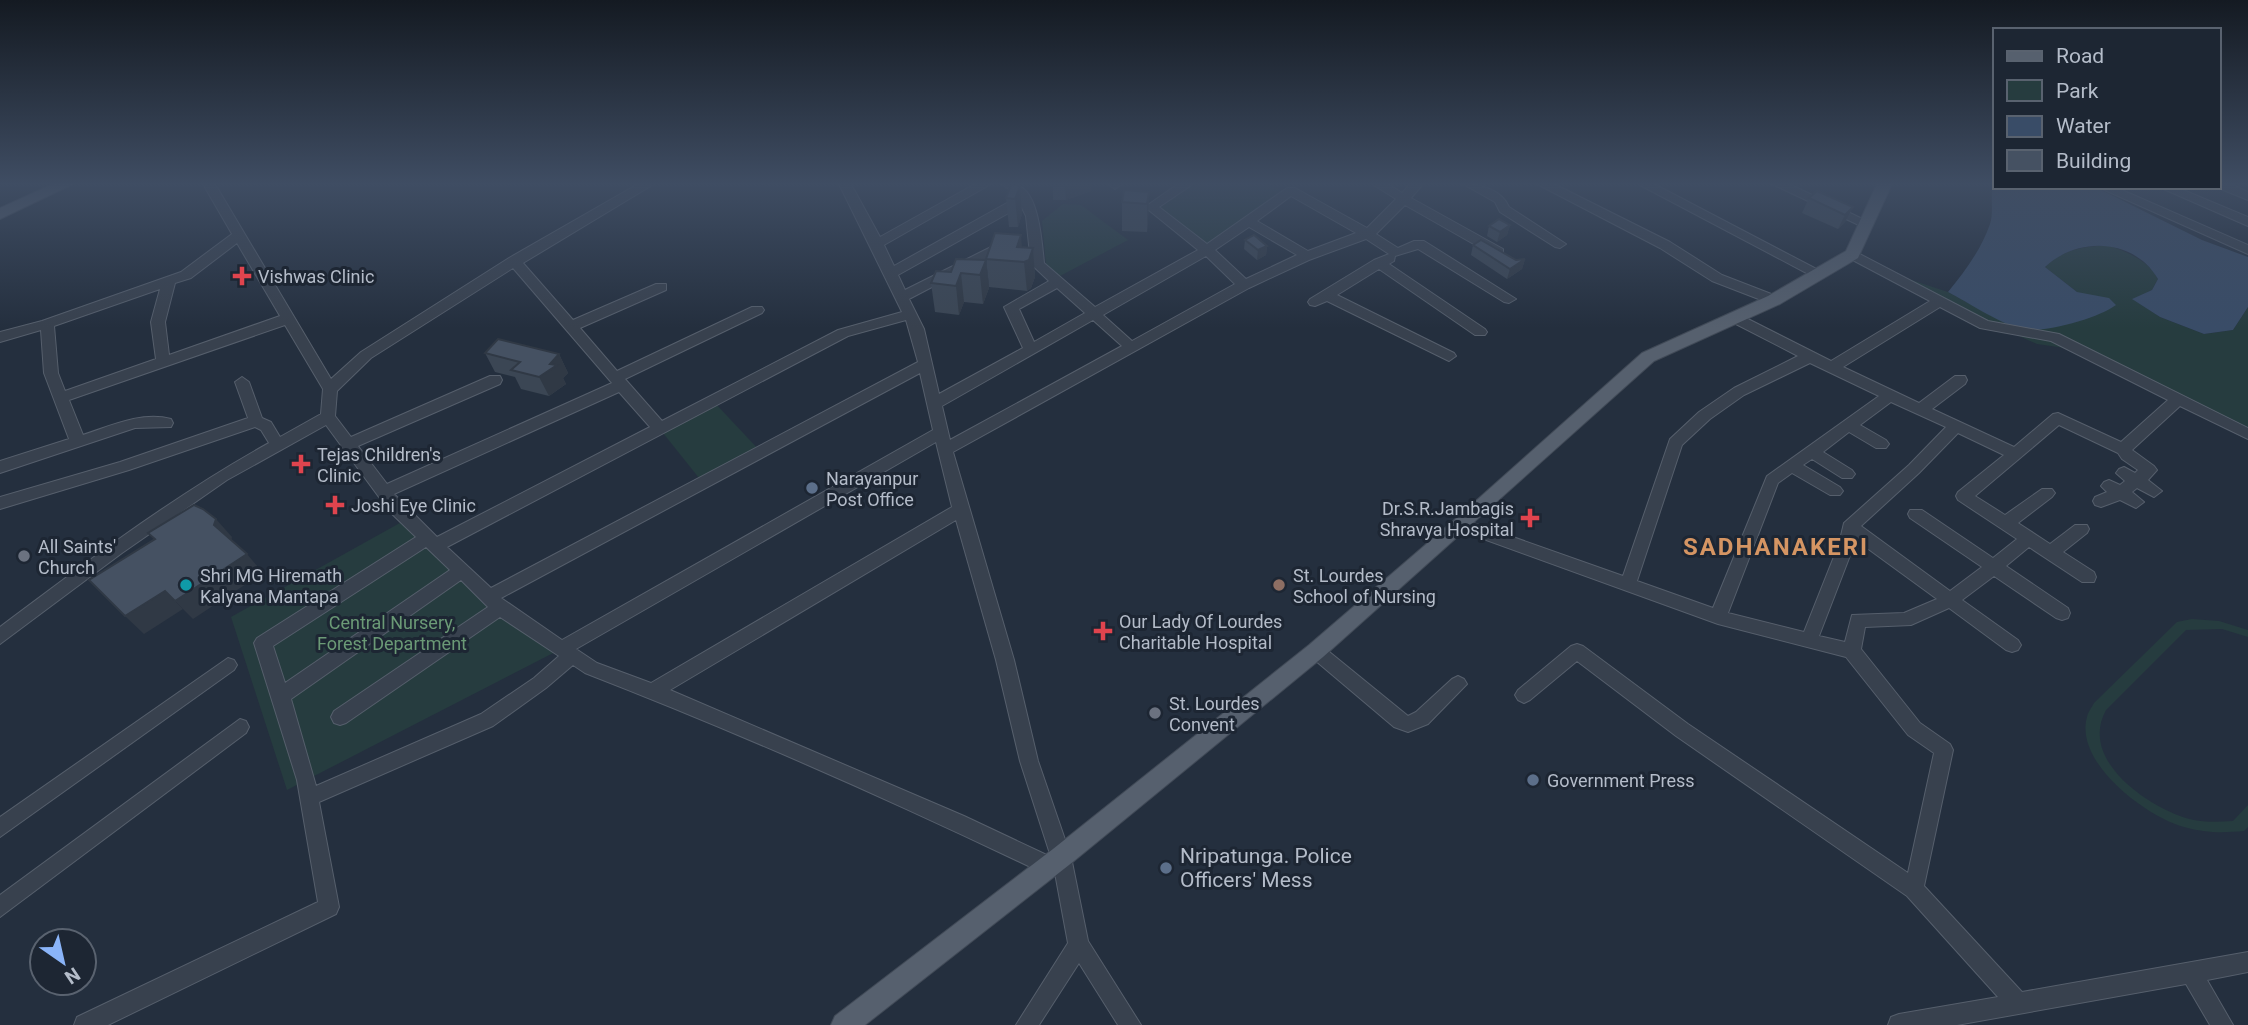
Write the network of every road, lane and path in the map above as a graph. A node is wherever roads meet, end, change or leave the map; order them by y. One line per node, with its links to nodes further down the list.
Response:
1 (238, 232): 19 (street)
2 (565, 232): 29 (street)
3 (871, 232): 21 (street)
4 (899, 232): 21 (street)
5 (966, 232): 31 (street)
6 (1034, 232): 20 (street)
7 (1184, 232): 23 (street)
8 (1233, 232): 23 (street)
9 (1266, 232): 27 (street)
10 (1363, 232): 18 (street)
11 (1370, 232): 18 (street)
12 (1463, 232): 28 (street)
13 (1541, 232): 22 (street)
14 (1640, 232): 39 (street)
15 (1737, 232): 32 (street)
16 (1863, 232): 26 (main road)
17 (2207, 232): 24 (street)
18 (1367, 234): 25 (street); 27 (street)
19 (240, 235): 33 (street); 44 (street)
20 (1035, 240): 34 (street); 37 (street)
21 (877, 244): 31 (street)
22 (1560, 244)
23 (1207, 250): 35 (street); 43 (street)
24 (2248, 250)
25 (1397, 253): 30 (street); 38 (street)
26 (1853, 254): 32 (main road); 40 (street)
27 (1307, 256): 35 (street)
28 (1507, 257)
29 (514, 261): 47 (street); 61 (street)
30 (1379, 263): 48 (street); 52 (street)
31 (891, 273): 37 (street)
32 (1819, 274): 39 (main road)
33 (169, 282): 46 (street); 54 (street)
34 (1058, 282): 43 (street); 51 (street)
35 (1244, 285): 50 (street)
36 (661, 287): 47 (street)
37 (902, 297): 42 (street)
38 (1509, 299)
39 (1774, 300): 45 (main road)
40 (1940, 301): 56 (street); 64 (street)
41 (757, 310): 59 (street)
42 (910, 314): 55 (street); 72 (street)
43 (1095, 315): 50 (street); 51 (street)
44 (290, 318): 54 (street); 61 (street)
45 (1737, 319): 53 (street); 96 (main road)
46 (47, 324): 49 (street); 63 (street)
47 (572, 326): 59 (street)
48 (1480, 332)
49 (0, 337)
50 (1132, 348): 80 (street)
51 (1031, 351): 65 (street)
52 (1449, 356)
53 (1813, 356): 56 (street); 105 (street)
54 (163, 362): 63 (street)
55 (925, 364): 65 (street); 107 (street)
56 (1832, 367): 62 (street)
57 (495, 380): 76 (street)
58 (1960, 380): 66 (street)
59 (620, 381): 72 (street); 89 (street)
60 (242, 382): 68 (street)
61 (330, 389): 67 (street)
62 (1890, 396): 66 (street); 70 (street)
63 (61, 397): 75 (street)
64 (2178, 400): 74 (street); 79 (street)
65 (934, 404): 73 (street)
66 (1921, 409): 71 (street)
67 (328, 417): 76 (street); 78 (street)
68 (256, 421): 78 (street); 92 (street)
69 (166, 423): 75 (street)
70 (1850, 425): 77 (street); 81 (street)
71 (1956, 426): 82 (street); 97 (street)
72 (659, 428): 100 (street)
73 (941, 432): 80 (street); 115 (street)
74 (2248, 435)
75 (78, 442): 84 (street)
76 (348, 444): 89 (street)
77 (1881, 444)
78 (278, 445): 110 (street)
79 (2123, 449): 82 (street); 86 (street)
80 (945, 450): 93 (street)
81 (1812, 452): 83 (street); 85 (street)
82 (2016, 454): 95 (street)
83 (1792, 466): 87 (street); 109 (street)
84 (0, 467)
85 (1847, 474)
86 (2130, 477): 88 (street); 91 (street)
87 (1835, 491)
88 (2154, 491)
89 (384, 492): 100 (street)
90 (2047, 493): 95 (street)
91 (2136, 502)
92 (0, 503)
93 (961, 509): 118 (street); 125 (street)
94 (1916, 514): 102 (street)
95 (2006, 523): 99 (street)
96 (1462, 525): 105 (street); 113 (main road)
97 (1850, 527): 106 (street); 111 (street)
98 (2081, 529): 101 (street)
99 (2029, 538): 101 (street); 102 (street)
100 (431, 542): 103 (street); 119 (street)
101 (2050, 553): 104 (street)
102 (1993, 566): 106 (street); 108 (street)
103 (461, 571): 107 (street); 119 (street)
104 (2088, 578)
105 (1628, 585): 109 (street)
106 (1950, 600): 112 (street); 114 (street)
107 (494, 603): 115 (street); 121 (street)
108 (2062, 613)
109 (1718, 617): 111 (street)
110 (0, 637)
111 (1809, 640): 114 (street)
112 (2012, 645)
113 (1315, 651): 117 (street); 125 (main road)
114 (1852, 651): 126 (street)
115 (567, 652): 118 (street); 123 (street)
116 (228, 665): 124 (street)
117 (1458, 684)
118 (652, 692): 125 (street)
119 (281, 695): 123 (street)
120 (1524, 695): 126 (street)
121 (340, 717)
122 (240, 727): 127 (street)
123 (309, 798): 132 (street)
124 (0, 828)
125 (1055, 861): 128 (street); 133 (main road)
126 (1914, 889): 131 (street)
127 (0, 907)
128 (1079, 945): 134 (street); 135 (street)
129 (2248, 962): 130 (street)
130 (2191, 973): 131 (street); 137 (street)
131 (2018, 1003): 136 (street)
132 (85, 1025)
133 (844, 1025)
134 (1027, 1025)
135 (1130, 1025)
136 (1899, 1025)
137 (2222, 1025)

